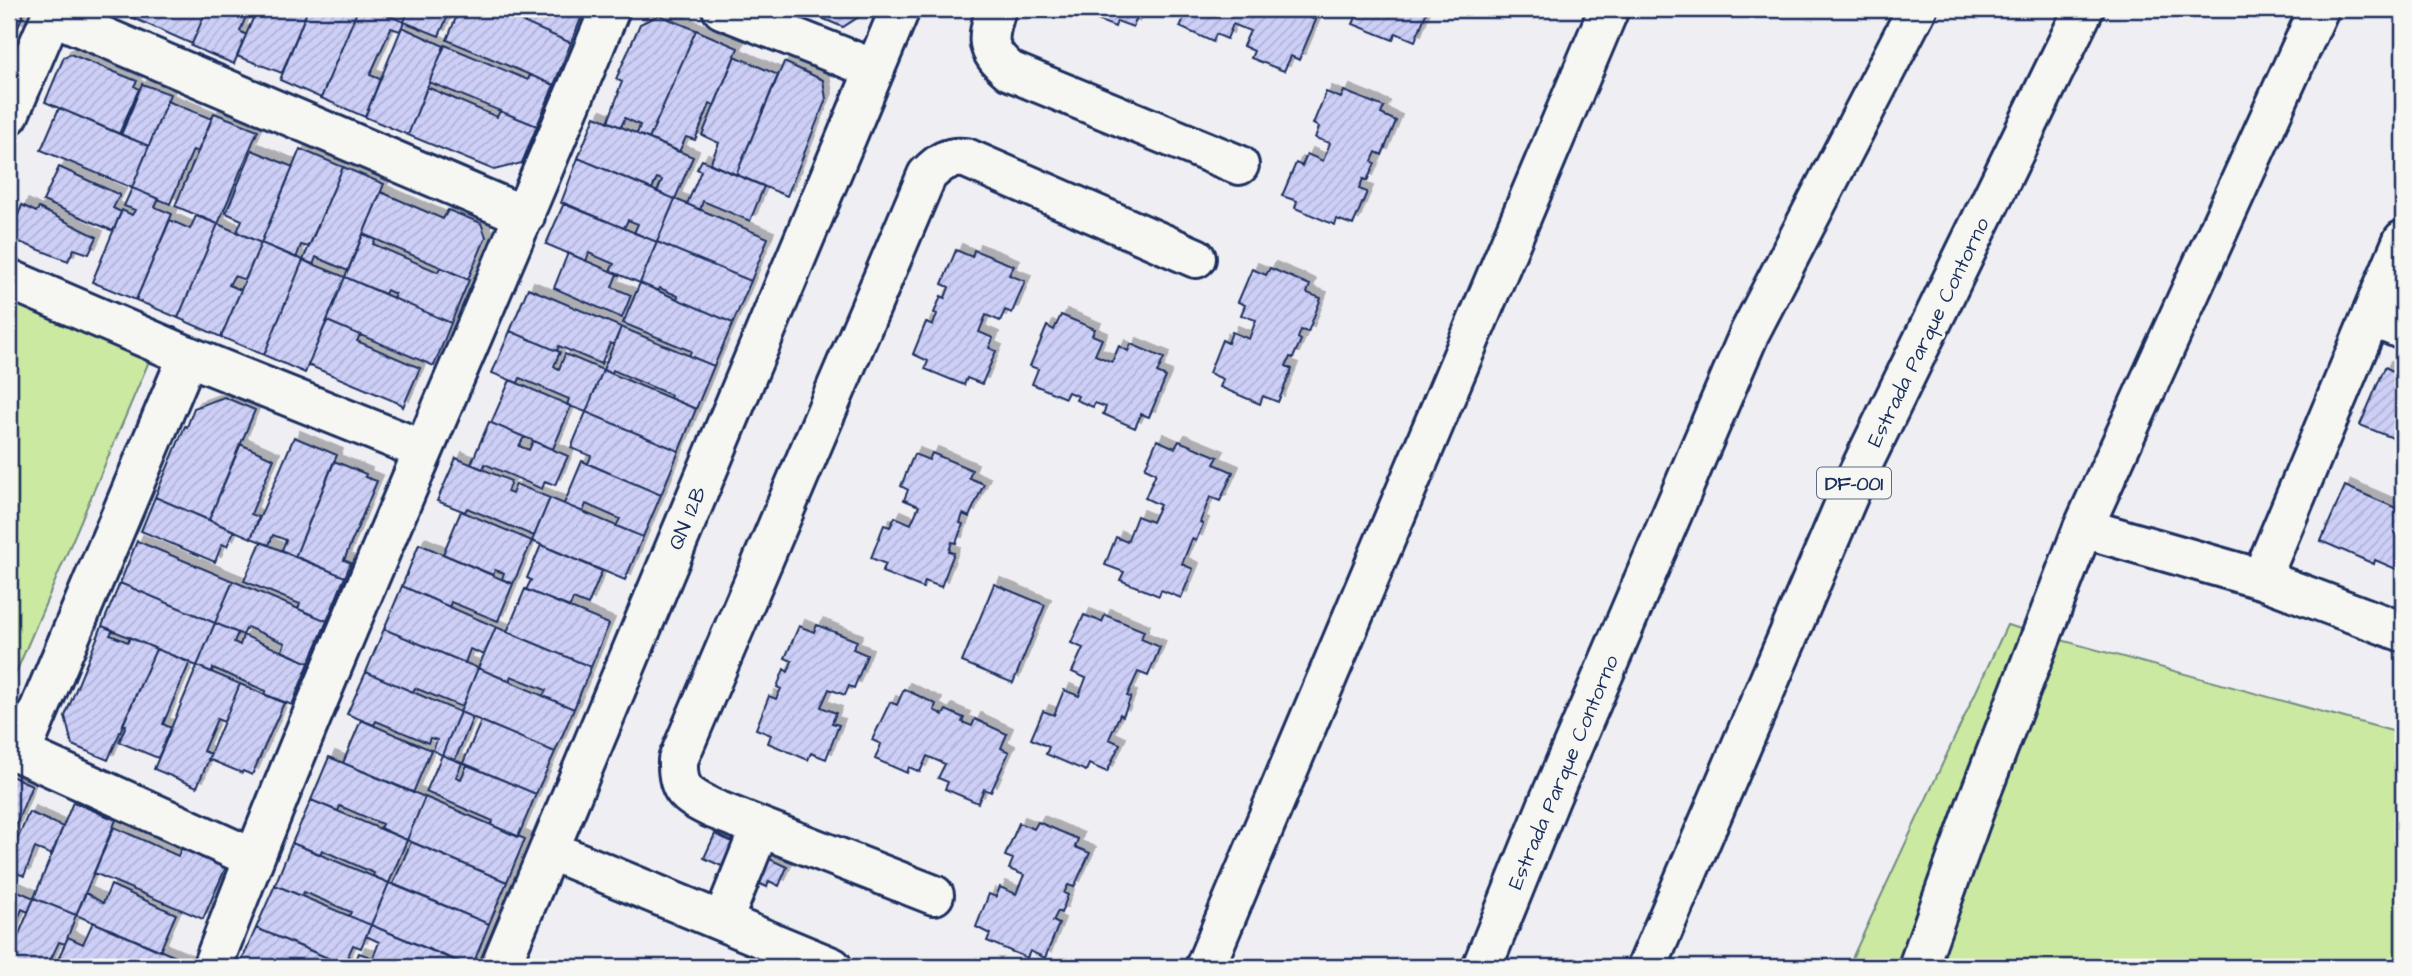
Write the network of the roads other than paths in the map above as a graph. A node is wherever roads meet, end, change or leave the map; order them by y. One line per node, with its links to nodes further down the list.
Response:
1 (610, 9): 13 (main road)
2 (722, 9): 10 (main road)
3 (900, 9): 10 (main road, QN 12B)
4 (996, 9): 12 (main road)
5 (1609, 9): 32 (main road)
6 (1917, 9): 33 (main road, Estrada Parque Contorno)
7 (2084, 9): 34 (main road, Estrada Parque Contorno / DF-001)
8 (2319, 9): 20 (main road)
9 (53, 12): 11 (main road); 13 (main road)
10 (874, 69): 25 (main road, QN 12B)
11 (9, 115)
12 (1238, 165)
13 (525, 216): 19 (main road)
14 (2403, 240): 17 (main road)
15 (1196, 258): 24 (main road)
16 (9, 279): 18 (main road)
17 (2388, 323): 21 (main road)
18 (188, 356): 19 (main road); 23 (main road)
19 (423, 450): 26 (main road)
20 (2083, 528): 21 (main road); 35 (main road)
21 (2261, 579): 22 (main road)
22 (2403, 632)
23 (15, 750): 26 (main road)
24 (760, 828): 27 (main road); 28 (main road)
25 (549, 850): 28 (main road); 30 (main road, QN 12B)
26 (253, 858): 29 (main road)
27 (934, 895)
28 (723, 920): 31 (main road)
29 (212, 967)
30 (500, 967)
31 (832, 967)
32 (1205, 967)
33 (1482, 967)
34 (1647, 967)
35 (1918, 967)

